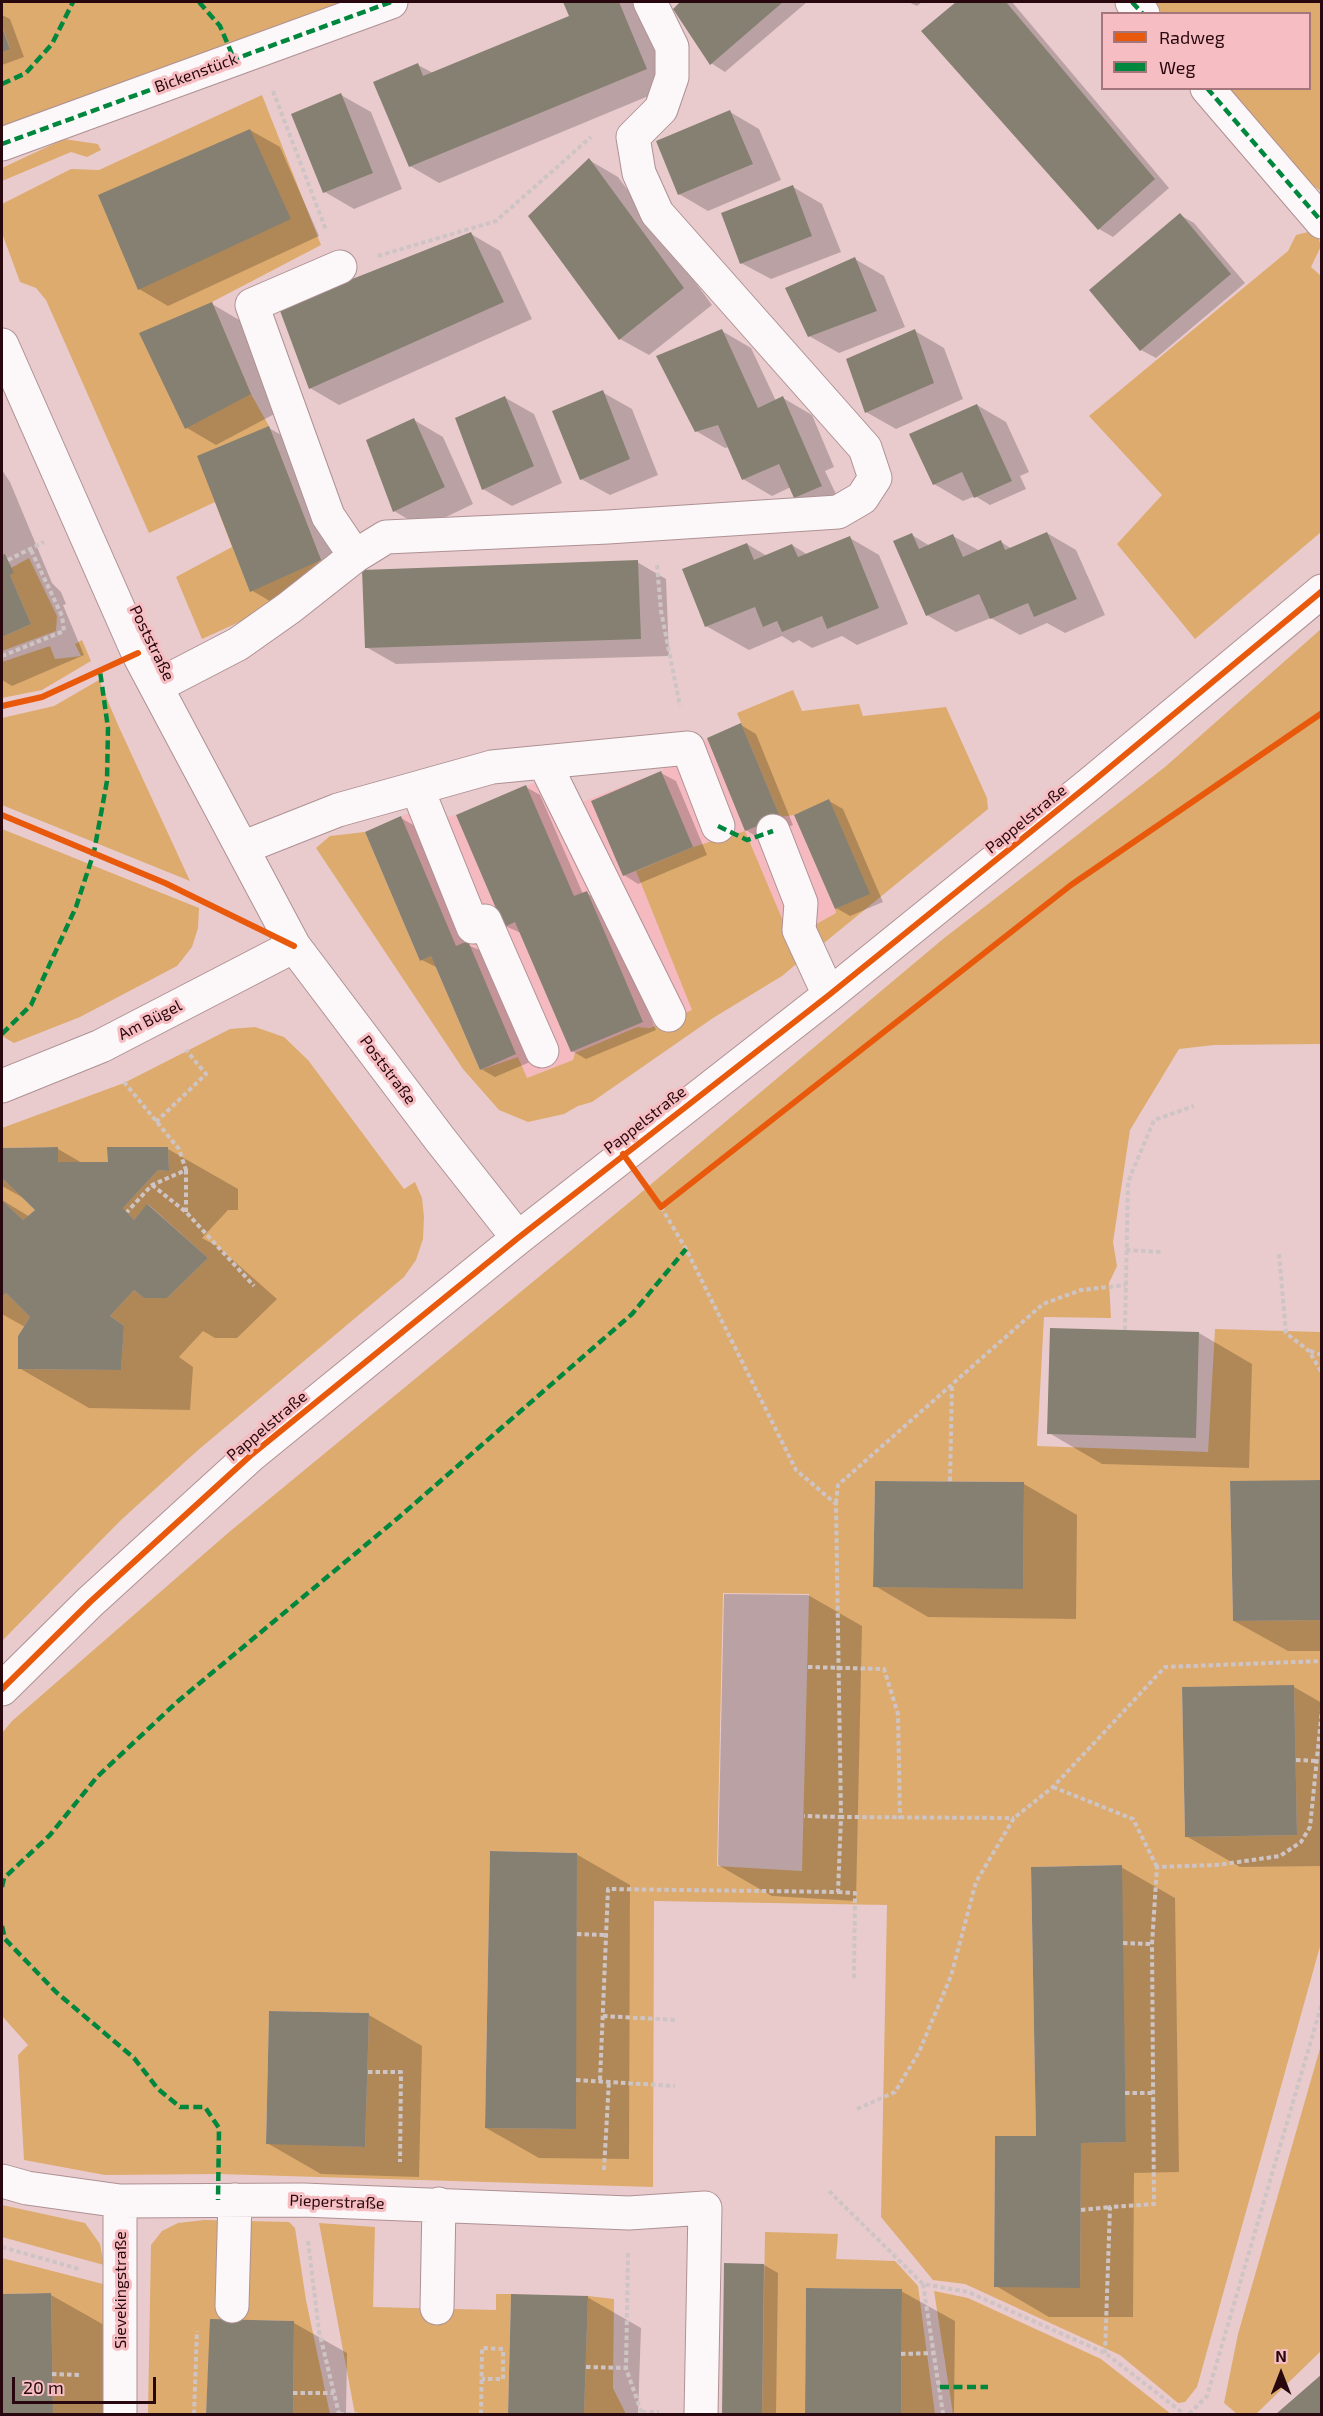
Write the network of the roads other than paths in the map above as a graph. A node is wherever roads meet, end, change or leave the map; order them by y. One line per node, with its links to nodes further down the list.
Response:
1 (391, 2): 4 (street, Bickenstück)
2 (650, 2): 8 (street)
3 (1209, 90): 5 (street)
4 (2, 144)
5 (1322, 222)
6 (340, 267): 8 (street)
7 (2, 345): 10 (street, Poststraße)
8 (356, 556): 10 (street)
9 (1322, 591): 17 (street, Pappelstraße)
10 (157, 686): 15 (street, Poststraße)
11 (544, 762): 12 (street); 13 (street); 18 (street)
12 (417, 788): 15 (street); 19 (street)
13 (718, 826)
14 (773, 831): 17 (street)
15 (242, 848): 16 (street, Poststraße)
16 (294, 946): 20 (street, Am Bügel); 21 (street, Poststraße)
17 (829, 995): 21 (street, Pappelstraße)
18 (669, 1014)
19 (542, 1051)
20 (2, 1086)
21 (518, 1238): 22 (street, Pappelstraße)
22 (2, 1689)
23 (2, 2181): 25 (street, Pieperstraße)
24 (235, 2200): 25 (street, Pieperstraße); 26 (street, Pieperstraße); 27 (street)
25 (120, 2201): 29 (street, Sievekingstraße)
26 (439, 2204): 28 (street); 30 (street, Pieperstraße)
27 (232, 2306)
28 (437, 2308)
29 (120, 2415)
30 (701, 2415)

